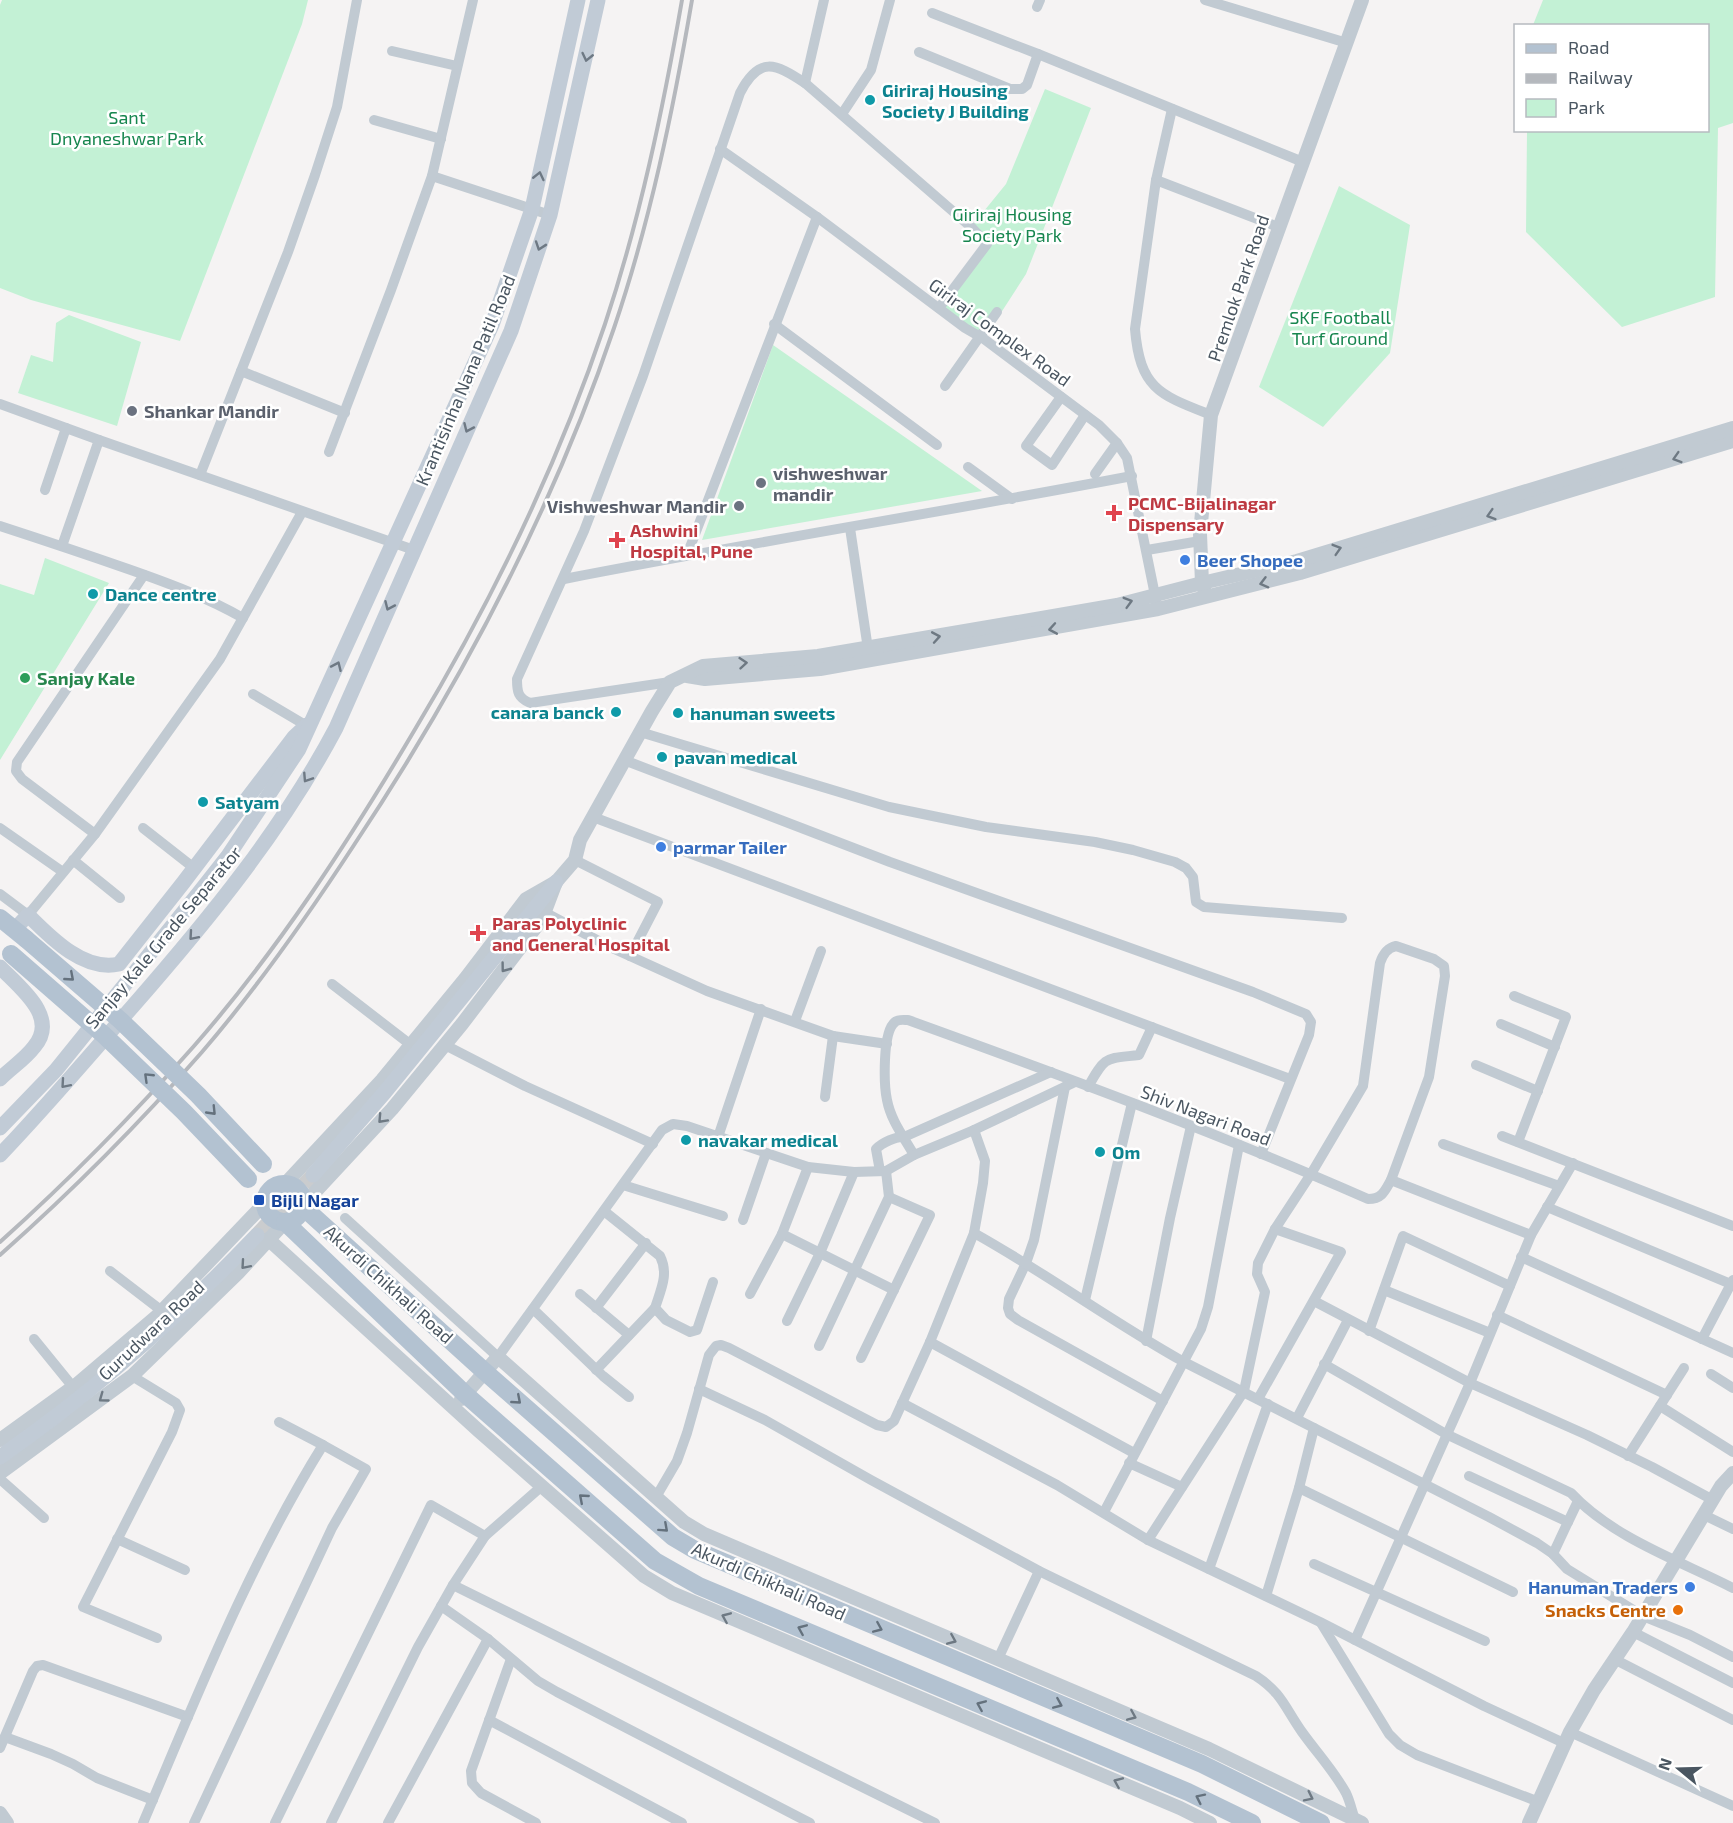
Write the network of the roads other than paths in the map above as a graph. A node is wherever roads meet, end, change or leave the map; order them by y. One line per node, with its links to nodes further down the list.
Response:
1 (357, 0): 32 (street)
2 (578, 0): 24 (main road, Krantisinha Nana Patil Road, one-way to 2)
3 (598, 0): 25 (main road, Krantisinha Nana Patil Road, one-way to 25)
4 (824, 0): 15 (street)
5 (890, 0): 17 (street)
6 (1205, 0): 10 (street)
7 (1362, 0): 10 (street, Premlok Park Road)
8 (469, 1): 14 (street)
9 (932, 13): 13 (street)
10 (1347, 43): 21 (street, Premlok Park Road)
11 (392, 51): 14 (street)
12 (919, 52): 13 (street)
13 (1038, 54): 16 (street)
14 (457, 66): 19 (street)
15 (805, 83): 17 (street); 20 (street)
16 (1172, 109): 21 (street); 23 (street)
17 (842, 114): 28 (street)
18 (374, 120): 19 (street)
19 (441, 139): 22 (street)
20 (720, 150): 26 (street, Giriraj Complex Road); 62 (street)
21 (1303, 162): 27 (street, Premlok Park Road)
22 (432, 176): 24 (street); 36 (street)
23 (1156, 180): 27 (street); 38 (street)
24 (531, 209): 25 (street); 56 (main road, Krantisinha Nana Patil Road)
25 (550, 215): 58 (main road, Krantisinha Nana Patil Road, one-way to 58)
26 (816, 217): 28 (street, Giriraj Complex Road); 30 (street)
27 (1278, 227): 38 (street, Premlok Park Road)
28 (939, 308): 31 (street, Giriraj Complex Road)
29 (997, 312): 31 (street)
30 (774, 324): 44 (street); 60 (street)
31 (980, 337): 33 (street); 34 (street, Giriraj Complex Road)
32 (241, 371): 36 (street); 48 (street)
33 (945, 386)
34 (1061, 397): 37 (street, Giriraj Complex Road); 37 (street)
35 (0, 404): 39 (street)
36 (345, 413): 45 (street)
37 (1085, 415): 43 (street, Giriraj Complex Road)
38 (1211, 415): 55 (street, Premlok Park Road)
39 (66, 428): 41 (street); 50 (street)
40 (1733, 428): 63 (street, one-way to 40)
41 (99, 440): 48 (street); 57 (street)
42 (1733, 441): 65 (street, one-way to 65)
43 (1117, 442): 47 (street); 49 (street, Giriraj Complex Road)
44 (937, 445)
45 (329, 452)
46 (968, 467): 51 (street)
47 (1095, 474)
48 (200, 475): 52 (street)
49 (1132, 476): 51 (street); 59 (street, Giriraj Complex Road)
50 (45, 490)
51 (1012, 499): 54 (street)
52 (302, 512): 56 (street); 67 (street)
53 (0, 526): 57 (street)
54 (850, 528): 60 (street); 68 (street)
55 (1200, 541): 59 (street); 63 (street, Premlok Park Road)
56 (394, 542): 58 (street); 72 (main road, Krantisinha Nana Patil Road, one-way to 56)
57 (62, 546): 61 (street)
58 (414, 550): 73 (main road, Krantisinha Nana Patil Road, one-way to 73)
59 (1147, 550): 64 (street, Giriraj Complex Road)
60 (687, 555): 62 (street)
61 (144, 575): 67 (street); 81 (street)
62 (564, 579): 70 (street)
63 (1202, 583): 64 (street); 65 (street, Premlok Park Road)
64 (1155, 594): 66 (street, Giriraj Complex Road); 68 (street, one-way to 64)
65 (1207, 597): 66 (street)
66 (1158, 609): 69 (street, one-way to 69)
67 (243, 618): 81 (street)
68 (868, 649): 69 (street, one-way to 68)
69 (687, 676): 70 (street)
70 (670, 682): 74 (street)
71 (253, 694): 72 (street)
72 (310, 723): 75 (main road, Sanjay Kale Grade Separator); 84 (main road)
73 (336, 728): 76 (main road, Sanjay Kale Grade Separator)
74 (640, 732): 77 (street); 92 (street)
75 (299, 749): 76 (main road); 118 (main road, Sanjay Kale Grade Separator)
76 (320, 758): 129 (main road, Sanjay Kale Grade Separator, one-way to 129)
77 (624, 760): 78 (street); 111 (street)
78 (592, 817): 83 (street); 102 (street)
79 (0, 828): 85 (street)
80 (143, 828): 84 (street)
81 (94, 834): 82 (street)
82 (73, 860): 85 (street); 88 (street)
83 (575, 860): 86 (street); 96 (street)
84 (194, 868): 90 (main road)
85 (63, 872): 90 (street)
86 (556, 882): 89 (street); 105 (street); 136 (main road)
87 (0, 894): 90 (street)
88 (120, 898)
89 (544, 912): 96 (street); 106 (street, one-way to 106)
90 (28, 915): 93 (main road)
91 (0, 918): 93 (main road)
92 (1342, 918)
93 (21, 934): 138 (main road, one-way to 138, bridge)
94 (820, 951): 100 (street)
95 (4, 956): 110 (main road); 142 (main road, one-way to 95, bridge)
96 (630, 956): 99 (street)
97 (332, 984): 105 (street)
98 (1514, 996): 107 (street)
99 (762, 1010): 100 (street); 121 (street)
100 (795, 1021): 103 (street)
101 (1501, 1024): 107 (street)
102 (1152, 1028): 111 (street); 113 (street)
103 (833, 1036): 104 (street); 115 (street)
104 (886, 1044): 109 (street, Shiv Nagari Road); 122 (street)
105 (411, 1045): 138 (street)
106 (445, 1045): 124 (street); 143 (street, one-way to 143)
107 (1555, 1047): 114 (street)
108 (1476, 1065): 114 (street)
109 (1051, 1072): 112 (street, Shiv Nagari Road); 122 (street)
110 (0, 1079)
111 (1290, 1079): 128 (street)
112 (1070, 1084): 113 (street, Shiv Nagari Road); 119 (street); 159 (street)
113 (1088, 1087): 116 (street, Shiv Nagari Road)
114 (1538, 1091): 123 (street)
115 (825, 1097)
116 (1132, 1103): 117 (street, Shiv Nagari Road); 169 (street)
117 (1191, 1126): 126 (street, Shiv Nagari Road); 183 (street)
118 (0, 1128)
119 (974, 1130): 130 (street); 152 (street)
120 (1502, 1136): 123 (street)
121 (718, 1137): 124 (street); 127 (street)
122 (904, 1137): 130 (street); 133 (street)
123 (1518, 1142): 131 (street)
124 (652, 1144): 139 (street)
125 (1443, 1144): 140 (street)
126 (1239, 1145): 128 (street, Shiv Nagari Road); 189 (street)
127 (766, 1153): 132 (street); 148 (street)
128 (1261, 1154): 135 (street, Shiv Nagari Road)
129 (0, 1155)
130 (914, 1155): 133 (street)
131 (1572, 1163): 140 (street); 150 (street)
132 (808, 1167): 134 (street); 153 (street)
133 (883, 1171): 134 (street); 141 (street)
134 (854, 1172): 157 (street)
135 (1311, 1174): 137 (street, Shiv Nagari Road); 137 (street); 151 (street)
136 (313, 1175)
137 (1391, 1180): 154 (street)
138 (285, 1184): 142 (main road); 143 (main road)
139 (623, 1185): 145 (street); 146 (street)
140 (1559, 1186): 144 (street)
141 (889, 1197): 160 (street); 165 (street)
142 (265, 1200): 149 (main road); 174 (street, Gurudwara Road)
143 (302, 1206): 149 (main road); 193 (main road, Akurdi Chikhali Road)
144 (1547, 1207): 154 (street); 163 (street)
145 (604, 1211): 156 (street); 173 (street)
146 (723, 1216)
147 (345, 1218): 187 (street)
148 (743, 1220)
149 (285, 1222): 155 (street, Gurudwara Road); 204 (main road, Akurdi Chikhali Road)
150 (1733, 1226)
151 (1275, 1229): 170 (street); 200 (street)
152 (974, 1233): 159 (street); 184 (street)
153 (782, 1234): 157 (street); 168 (street)
154 (1531, 1235): 158 (street)
155 (262, 1237): 195 (street, Gurudwara Road, one-way to 195); 204 (street); 217 (main road)
156 (646, 1243): 171 (street); 172 (street)
157 (819, 1253): 160 (street); 177 (street)
158 (1521, 1257): 164 (street); 182 (street)
159 (1026, 1263): 169 (street); 205 (street)
160 (854, 1270): 165 (street); 185 (street)
161 (110, 1271): 174 (street)
162 (713, 1282): 172 (street)
163 (1732, 1283): 182 (street)
164 (1510, 1286): 166 (street); 175 (street)
165 (894, 1290): 188 (street)
166 (1384, 1290): 178 (street); 179 (street)
167 (580, 1294): 171 (street)
168 (750, 1294)
169 (1086, 1300): 183 (street)
170 (1314, 1301): 176 (street); 203 (street)
171 (597, 1308): 180 (street)
172 (655, 1308): 180 (street)
173 (533, 1309): 187 (street); 192 (street)
174 (162, 1311): 197 (street, Gurudwara Road)
175 (1497, 1315): 179 (street); 201 (street)
176 (1348, 1320): 178 (street); 190 (street)
177 (787, 1321)
178 (1370, 1331): 196 (street)
179 (1490, 1333): 196 (street)
180 (629, 1335): 192 (street)
181 (34, 1339): 197 (street)
182 (1702, 1339): 186 (street)
183 (1146, 1341): 189 (street)
184 (930, 1342): 206 (street); 218 (street)
185 (819, 1347)
186 (1733, 1353)
187 (498, 1357): 193 (street); 227 (street)
188 (861, 1358)
189 (1184, 1362): 200 (street); 205 (street)
190 (1324, 1364): 209 (street); 212 (street)
191 (1684, 1368): 201 (street)
192 (596, 1370): 202 (street)
193 (484, 1371): 204 (street); 286 (main road, Akurdi Chikhali Road, one-way to 286)
194 (1711, 1374): 198 (street)
195 (132, 1376): 219 (street, Gurudwara Road, one-way to 219); 237 (street)
196 (1470, 1383): 212 (street); 216 (street)
197 (73, 1387): 213 (street, Gurudwara Road)
198 (1733, 1388)
199 (699, 1389): 206 (street); 227 (street); 244 (street)
200 (1244, 1392): 203 (street); 225 (street)
201 (1667, 1395): 208 (street)
202 (629, 1397)
203 (1258, 1399): 207 (street)
204 (459, 1401): 223 (street); 285 (main road, Akurdi Chikhali Road, one-way to 204)
205 (1163, 1401): 218 (street)
206 (902, 1403): 230 (street)
207 (1268, 1404): 209 (street); 242 (street)
208 (1660, 1406): 215 (street); 216 (street)
209 (1297, 1418): 211 (street)
210 (279, 1422): 214 (street)
211 (1314, 1428): 224 (street); 226 (street)
212 (1446, 1434): 224 (street); 228 (street)
213 (2, 1435)
214 (323, 1444): 263 (street); 277 (street)
215 (1733, 1452)
216 (1628, 1455): 229 (street)
217 (0, 1457)
218 (1132, 1458): 225 (street); 230 (street)
219 (0, 1473)
220 (1733, 1473): 229 (street)
221 (1469, 1476): 233 (street)
222 (0, 1479): 232 (street)
223 (542, 1485): 235 (street); 284 (street, one-way to 223)
224 (1424, 1485): 236 (street); 239 (street)
225 (1182, 1487): 238 (street)
226 (1299, 1488): 236 (street); 249 (street)
227 (656, 1497): 260 (street, one-way to 260)
228 (1578, 1500): 233 (street); 240 (street)
229 (1713, 1500): 231 (street)
230 (1104, 1512): 238 (street)
231 (1704, 1515): 234 (street); 240 (street)
232 (44, 1518)
233 (1568, 1522): 239 (street)
234 (1733, 1529)
235 (485, 1536): 245 (street); 278 (street)
236 (1399, 1538): 247 (street); 248 (street)
237 (117, 1539): 243 (street); 254 (street)
238 (1148, 1540): 242 (street)
239 (1553, 1554): 251 (street)
240 (1677, 1560): 246 (street); 251 (street)
241 (1314, 1564): 248 (street)
242 (1209, 1569): 249 (street)
243 (185, 1570)
244 (1039, 1571): 260 (street); 273 (street)
245 (453, 1585): 250 (street); 283 (street)
246 (1733, 1588)
247 (1514, 1592)
248 (1375, 1593): 256 (street); 257 (street)
249 (1266, 1596): 252 (street)
250 (441, 1606): 255 (street); 279 (street)
251 (1643, 1616): 253 (street); 258 (street)
252 (1320, 1622): 256 (street); 270 (street)
253 (1633, 1632): 261 (street); 262 (street)
254 (158, 1638)
255 (488, 1639): 259 (street); 280 (street)
256 (1355, 1640): 267 (street)
257 (1485, 1641)
258 (1733, 1657)
259 (511, 1659): 264 (street); 282 (street)
260 (998, 1659): 273 (street, one-way to 273)
261 (1614, 1659): 265 (street); 267 (street)
262 (1733, 1683)
263 (188, 1717): 266 (street); 269 (street)
264 (489, 1720): 274 (street); 281 (street)
265 (1733, 1720)
266 (5, 1737): 268 (street); 269 (street)
267 (1568, 1738): 270 (street); 271 (street)
268 (0, 1748)
269 (153, 1800): 276 (street)
270 (1539, 1802): 287 (street)
271 (1733, 1806)
272 (0, 1813): 275 (street)
273 (1358, 1821)
274 (532, 1822)
275 (7, 1823)
276 (143, 1823)
277 (194, 1823)
278 (275, 1823)
279 (331, 1823)
280 (388, 1823)
281 (682, 1823)
282 (810, 1823)
283 (935, 1823)
284 (1210, 1823)
285 (1252, 1823)
286 (1321, 1823)
287 (1529, 1823)

